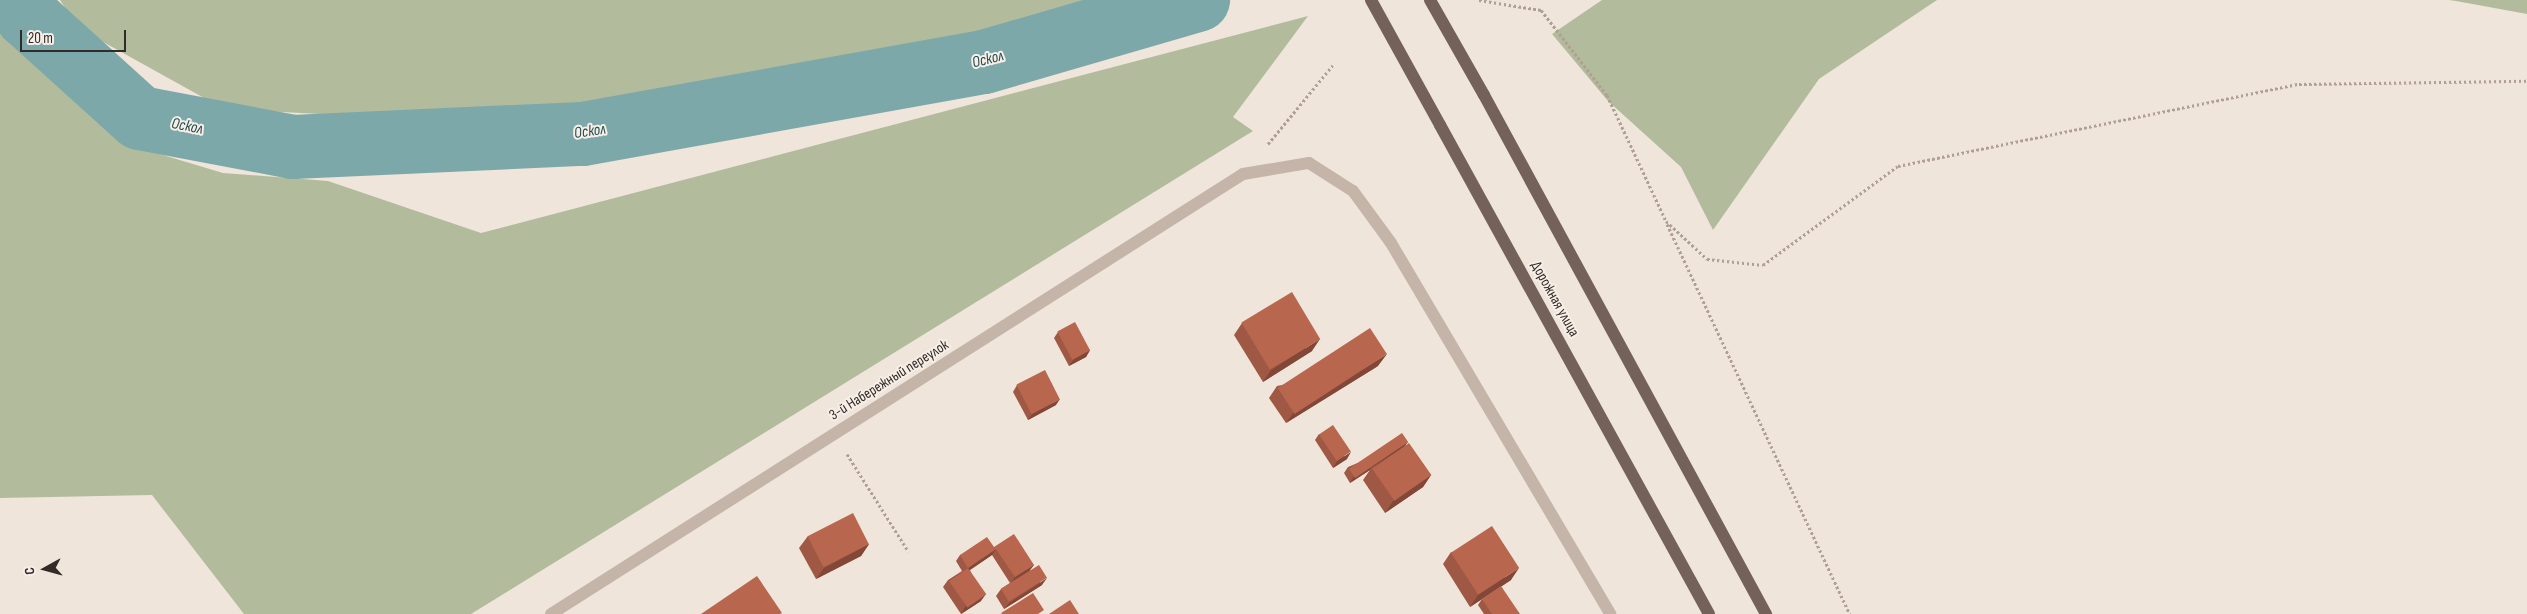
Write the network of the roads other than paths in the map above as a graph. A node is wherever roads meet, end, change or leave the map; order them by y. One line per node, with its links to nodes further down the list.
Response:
1 (1371, 0): 5 (main road, Дорожная улица, bridge)
2 (1430, 0): 6 (main road, bridge)
3 (552, 614): 4 (street, 3-й Набережный переулок)
4 (1610, 614)
5 (1709, 614)
6 (1766, 614)

